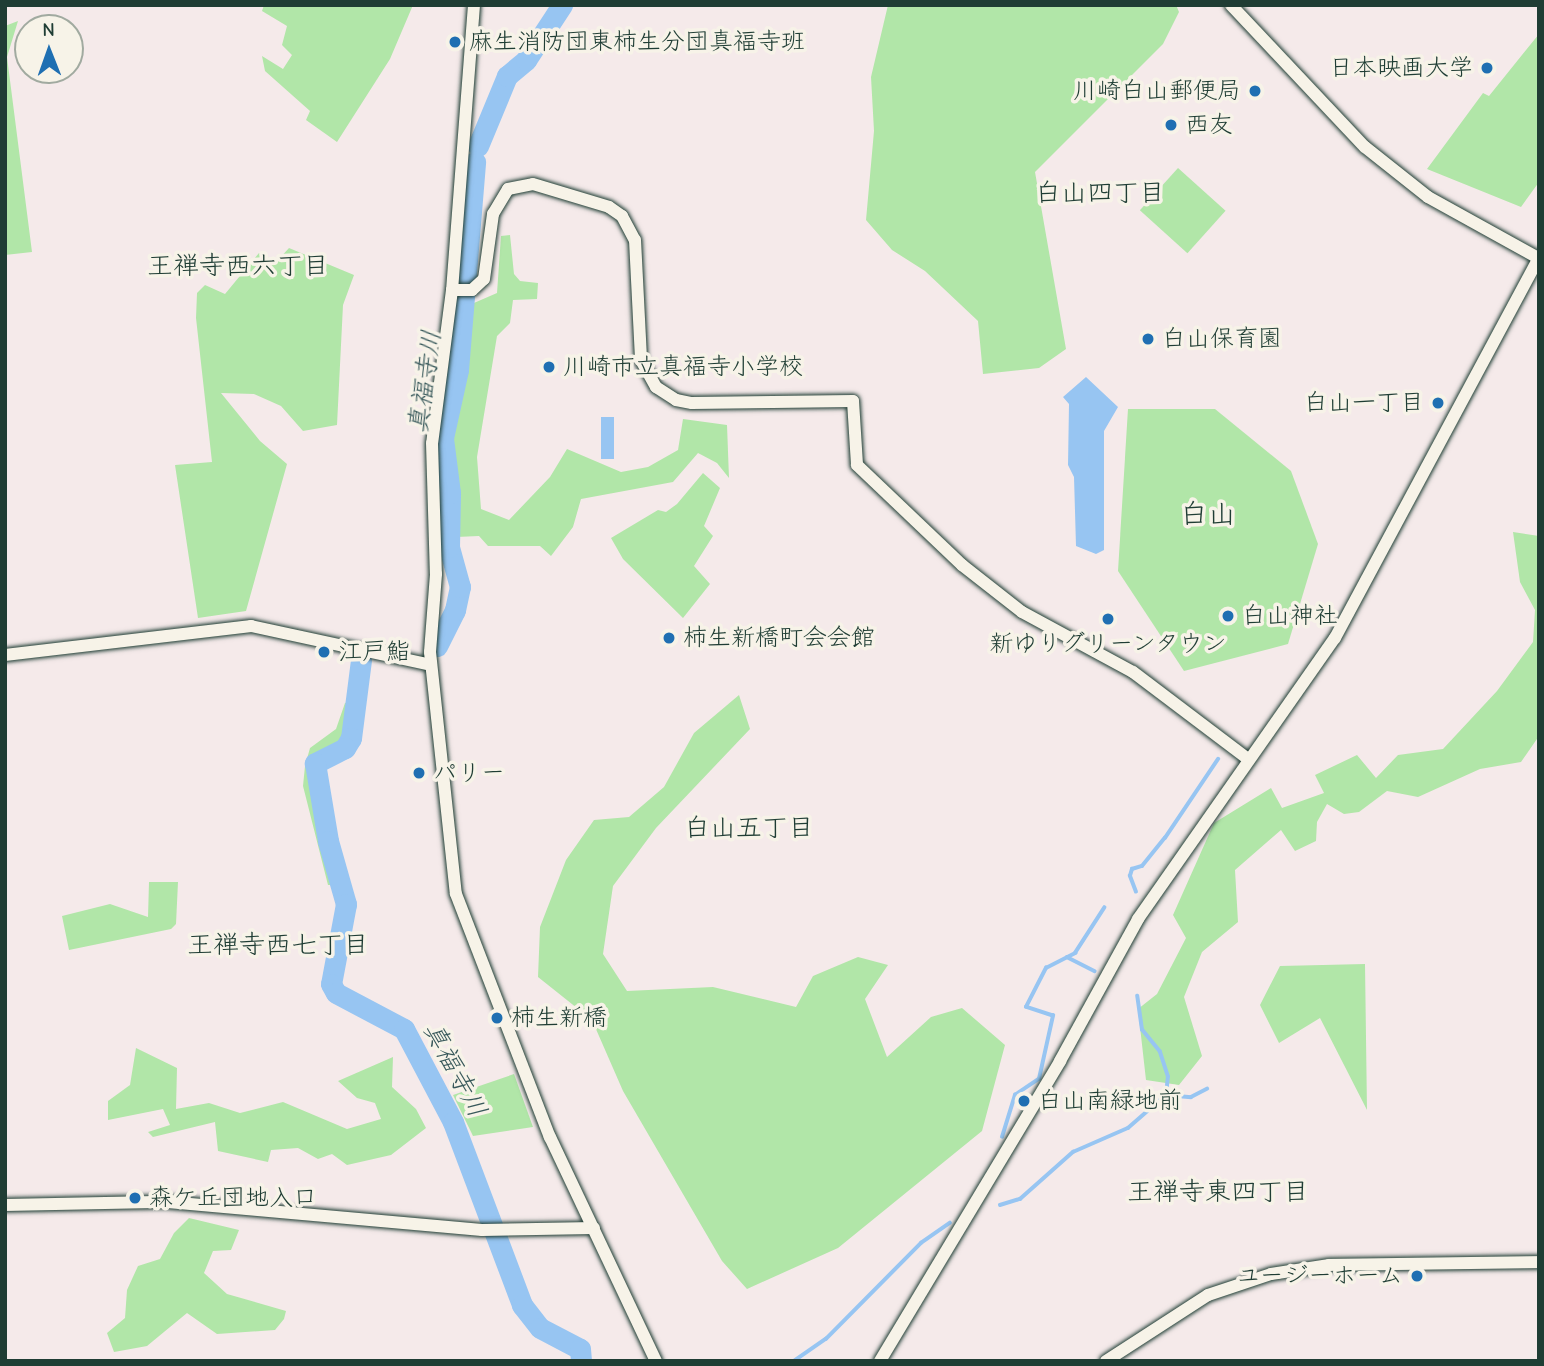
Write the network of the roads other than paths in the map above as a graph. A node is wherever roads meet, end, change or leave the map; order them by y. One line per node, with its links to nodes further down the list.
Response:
1 (474, 5): 4 (street)
2 (1231, 5): 3 (street)
3 (1539, 258): 7 (street)
4 (461, 290): 6 (street); 7 (street)
5 (5, 655): 6 (street)
6 (431, 665): 9 (street)
7 (1248, 759): 12 (street)
8 (5, 1205): 9 (street)
9 (594, 1228): 11 (street)
10 (1539, 1262): 13 (street)
11 (656, 1361)
12 (880, 1361)
13 (1106, 1361)

